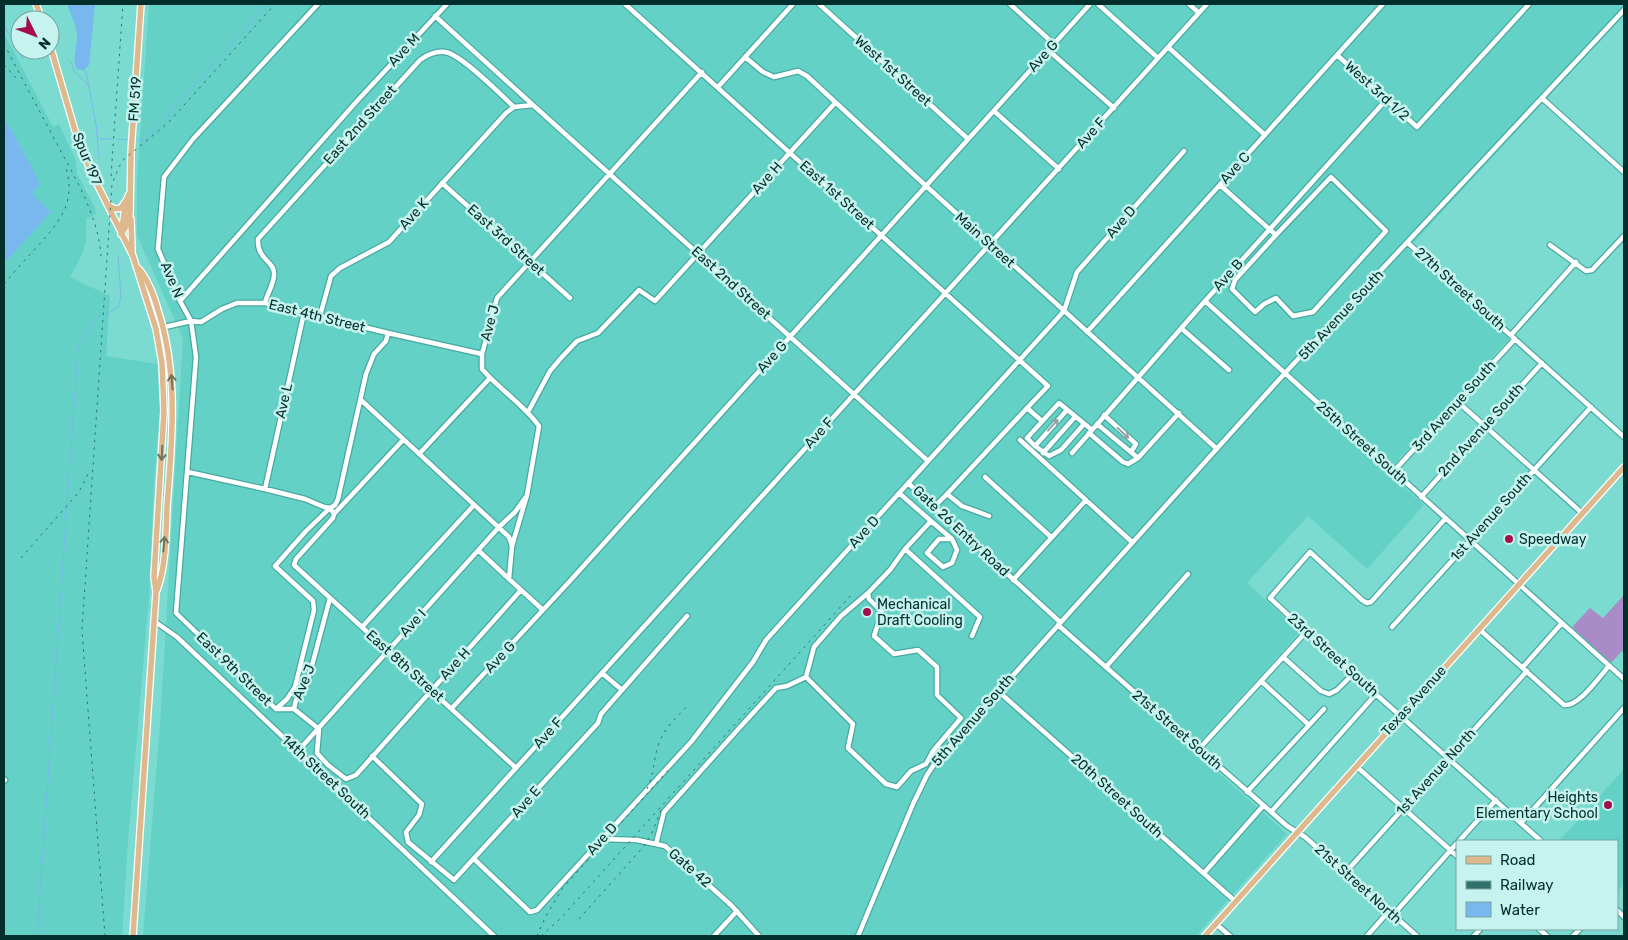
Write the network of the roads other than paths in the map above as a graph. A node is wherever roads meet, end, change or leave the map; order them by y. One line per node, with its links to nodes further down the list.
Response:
1 (141, 4): 43 (main road, FM 519 / FM 519)
2 (318, 4): 61 (street, Ave N)
3 (447, 4): 16 (street, Ave M)
4 (625, 4): 24 (street, East 1st Street)
5 (793, 4): 21 (street)
6 (818, 4): 34 (street, West 1st Street)
7 (1010, 4): 17 (street)
8 (1090, 4): 17 (street, Ave G)
9 (1098, 4): 22 (street)
10 (1189, 4): 15 (street)
11 (1207, 4): 15 (street, Ave F)
12 (1383, 4): 20 (street, Ave C)
13 (1529, 4): 27 (street, West 3rd 1/2)
14 (1624, 10): 26 (street, 5th Avenue South)
15 (1199, 13): 18 (street, Ave F)
16 (435, 16): 29 (street, East 2nd Street); 61 (street, Ave M)
17 (1054, 44): 19 (street, Ave G)
18 (1168, 47): 22 (street, Ave F); 33 (street)
19 (1048, 50): 31 (street); 32 (street, Ave G)
20 (1337, 55): 27 (street, West 3rd 1/2); 33 (street, Ave C)
21 (745, 57): 25 (street); 28 (street, Main Street)
22 (1158, 58): 31 (street, Ave F)
23 (55, 60): 44 (main road, Spur 197)
24 (702, 72): 25 (street, East 1st Street); 39 (street, Ave J)
25 (718, 87): 36 (street, East 1st Street)
26 (1543, 98): 38 (street); 51 (street, 5th Avenue South)
27 (1386, 100): 46 (street, Ave B)
28 (835, 103): 36 (street, Ave H); 41 (street, Main Street)
29 (534, 105): 30 (street); 39 (street, East 2nd Street)
30 (514, 107): 40 (street, Ave K); 63 (street, East 2nd Street)
31 (1114, 108): 37 (street, Ave F)
32 (994, 111): 34 (street, Ave G); 37 (street)
33 (1265, 135): 42 (street, Ave C)
34 (967, 138): 41 (street, Ave G)
35 (1184, 150): 64 (street, Ave D)
36 (789, 152): 48 (street, East 1st Street); 54 (street, Ave H)
37 (1059, 169): 52 (street, Ave F)
38 (1624, 172)
39 (609, 174): 54 (street, East 2nd Street); 56 (street, Ave J)
40 (442, 183): 56 (street, East 3rd Street); 66 (street, Ave K)
41 (925, 185): 48 (street, Ave G); 52 (street, Main Street)
42 (1220, 185): 46 (street); 71 (street, Ave C)
43 (128, 198): 44 (main road); 45 (main road, FM 519 / FM 519); 47 (main road, FM 519 / FM 519)
44 (104, 201): 47 (main road, Spur 197)
45 (130, 214): 47 (main road, FM 519 / FM 519); 55 (main road)
46 (1269, 230): 49 (street); 62 (street, Ave B)
47 (121, 234): 55 (main road, Spur 197)
48 (881, 235): 59 (street, East 1st Street); 74 (street, Ave G)
49 (1276, 235): 49 (street)
50 (1624, 236): 57 (street)
51 (1408, 243): 73 (street, 27th Street South); 80 (street, 5th Avenue South)
52 (990, 244): 59 (street, Ave F); 64 (street, Main Street)
53 (1550, 245): 57 (street)
54 (699, 254): 74 (street, East 2nd Street); 89 (street, Ave H)
55 (133, 256): 58 (main road, Spur 197)
56 (530, 262): 60 (street, East 3rd Street); 76 (street, Ave J)
57 (1576, 262): 73 (street)
58 (138, 268): 68 (main road); 70 (main road)
59 (946, 294): 77 (street, East 1st Street); 83 (street, Ave F)
60 (570, 298)
61 (180, 301): 67 (street, Ave N)
62 (1205, 301): 69 (street, Ave B); 80 (street, 25th Street South)
63 (265, 303): 65 (street, East 4th Street); 67 (street, East 4th Street)
64 (1064, 310): 71 (street, Main Street); 77 (street, Ave D)
65 (304, 312): 66 (street, East 4th Street); 115 (street, Ave L)
66 (320, 316): 72 (street, East 4th Street)
67 (191, 321): 68 (street, East 4th Street); 111 (street, Ave N)
68 (163, 327): 70 (street, East 4th Street); 142 (main road, one-way to 68)
69 (1181, 328): 79 (street); 81 (street, Ave B)
70 (156, 329): 142 (main road, one-way to 142)
71 (1087, 332): 81 (street, Main Street)
72 (388, 334): 76 (street, East 4th Street); 84 (street)
73 (1511, 335): 75 (street, 27th Street South)
74 (790, 337): 83 (street, East 2nd Street); 145 (street, Ave G)
75 (1515, 339): 78 (street, 27th Street South); 85 (street, 3rd Avenue South)
76 (482, 354): 82 (street, Ave J)
77 (1019, 360): 87 (street, East 1st Street); 108 (street, Ave D)
78 (1542, 363): 86 (street, 27th Street South); 96 (street, 2nd Avenue South)
79 (1229, 370)
80 (1286, 373): 102 (street, 5th Avenue South); 112 (street, 25th Street South)
81 (1138, 377): 90 (street, Main Street); 91 (street, Ave B)
82 (490, 378): 89 (street, Ave J); 106 (street)
83 (854, 395): 108 (street, East 2nd Street); 161 (street, Ave F)
84 (361, 400): 99 (street); 123 (street)
85 (1458, 402): 96 (street); 112 (street, 3rd Avenue South)
86 (1591, 407): 98 (street, 27th Street South); 110 (street, 1st Avenue South)
87 (1027, 408): 93 (street); 117 (street)
88 (1067, 410): 92 (street); 93 (street); 101 (street, one-way to 88)
89 (528, 412): 118 (street, Ave J)
90 (1179, 413): 102 (street, Main Street); 107 (street)
91 (1104, 415): 95 (street, Ave B); 104 (street, one-way to 104)
92 (1075, 416): 94 (street); 103 (street)
93 (1042, 421): 101 (street)
94 (1084, 424): 97 (street); 103 (street)
95 (1097, 424): 97 (street, Ave B); 104 (street)
96 (1485, 426): 110 (street); 119 (street, 2nd Avenue South)
97 (1090, 432): 105 (street, Ave B); 107 (street)
98 (1624, 437)
99 (403, 440): 106 (street); 125 (street)
100 (1020, 440): 120 (street)
101 (1035, 446): 103 (street)
102 (1217, 449): 133 (street, 5th Avenue South)
103 (1043, 452)
104 (1131, 452): 107 (street)
105 (1072, 453)
106 (419, 454): 121 (street)
107 (1138, 458)
108 (928, 461): 114 (street, Ave D)
109 (1624, 467): 124 (main road, Texas Avenue)
110 (1534, 470): 124 (street); 132 (street, 1st Avenue South)
111 (188, 472): 115 (street); 146 (street, Ave N)
112 (1393, 472): 119 (street, 25th Street South)
113 (985, 478): 130 (street)
114 (908, 483): 116 (street, Ave D); 122 (street, Gate 26 Entry Road)
115 (264, 488): 123 (street)
116 (899, 493): 128 (street); 191 (street, Ave D)
117 (947, 494): 122 (street); 126 (street)
118 (527, 495): 129 (street, Ave I); 134 (street, Ave J)
119 (1420, 497): 127 (street, 25th Street South)
120 (1086, 500): 130 (street); 133 (street)
121 (474, 505): 129 (street); 151 (street)
122 (934, 507): 139 (street, Gate 26 Entry Road)
123 (330, 508): 125 (street); 172 (street)
124 (1582, 513): 140 (main road, Texas Avenue)
125 (334, 514): 144 (street, East 8th Street)
126 (989, 516)
127 (1445, 519): 132 (street, 25th Street South); 154 (street, 23rd Street South)
128 (931, 521): 131 (street); 135 (street)
129 (499, 527): 134 (street); 136 (street, Ave I)
130 (1051, 537): 139 (street)
131 (952, 540): 131 (street)
132 (1469, 541): 140 (street, 25th Street South); 152 (street, 1st Avenue South)
133 (1132, 542): 149 (street, 5th Avenue South)
134 (512, 546): 138 (street, Ave J)
135 (905, 549): 143 (street); 155 (street)
136 (479, 551): 138 (street); 156 (street, Ave I)
137 (1188, 574): 159 (street)
138 (508, 579): 141 (street)
139 (1013, 580): 149 (street, 21st Street South)
140 (1519, 585): 150 (street, 25th Street South); 153 (main road, Texas Avenue)
141 (520, 590): 145 (street); 166 (street, Ave H)
142 (156, 592): 148 (main road)
143 (868, 593): 163 (street); 163 (street)
144 (330, 598): 151 (street, East 8th Street); 173 (street, Ave J)
145 (543, 610): 170 (street, Ave G)
146 (176, 613): 172 (street, East 9th Street)
147 (687, 616): 167 (street, Ave E)
148 (154, 621): 179 (street, 14th Street South); 206 (main road)
149 (1059, 623): 159 (street, 21st Street South); 168 (street, 5th Avenue South)
150 (1562, 624): 158 (street, 25th Street South); 160 (street, 1st Avenue North)
151 (362, 627): 156 (street, East 8th Street)
152 (1392, 627)
153 (1479, 629): 160 (street); 175 (main road, Texas Avenue)
154 (1306, 632): 157 (street); 162 (street, 23rd Street South)
155 (972, 636)
156 (389, 651): 166 (street, East 8th Street); 177 (street, Ave I)
157 (1283, 657): 162 (street); 165 (street)
158 (1609, 666): 160 (street); 164 (street, 25th Street South)
159 (1106, 667): 178 (street, 21st Street South)
160 (1525, 669): 181 (street, 1st Avenue North)
161 (602, 673): 167 (street); 183 (street, Ave F)
162 (1354, 674): 169 (street, 23rd Street South)
163 (806, 677): 194 (street)
164 (1624, 679)
165 (1261, 681): 176 (street); 178 (street)
166 (432, 690): 170 (street, East 8th Street); 180 (street, Ave H)
167 (622, 690): 198 (street, Ave E)
168 (998, 691): 200 (street, 20th Street South); 210 (street, 5th Avenue South)
169 (1376, 694): 175 (street, 23rd Street South); 188 (street)
170 (452, 708): 183 (street, East 8th Street)
171 (1624, 708): 189 (street)
172 (276, 709): 173 (street, East 9th Street)
173 (294, 709): 177 (street)
174 (1324, 709): 176 (street)
175 (1401, 716): 181 (street, 23rd Street South); 182 (main road, Texas Avenue)
176 (1309, 725): 184 (street)
177 (318, 729): 179 (street, Ave I); 180 (street, Ave H)
178 (1199, 749): 184 (street, 21st Street South)
179 (298, 751): 207 (street, 14th Street South)
180 (372, 756): 199 (street)
181 (1448, 758): 185 (street, 23rd Street South); 187 (street, 1st Avenue North)
182 (1356, 766): 187 (street); 190 (main road, Texas Avenue)
183 (516, 768): 199 (street, Ave F)
184 (1248, 792): 186 (street, 21st Street South)
185 (1496, 800): 189 (street, 23rd Street South); 192 (street)
186 (1263, 806): 188 (street, 21st Street South); 200 (street)
187 (1403, 808): 196 (street); 201 (street, 1st Avenue North)
188 (1271, 812): 190 (street, 21st Street South)
189 (1521, 823): 193 (street, 23rd Street South)
190 (1298, 832): 201 (street, 21st Street North); 202 (main road, Texas Avenue)
191 (602, 839): 194 (street, Gate 42); 198 (street, Ave D)
192 (1460, 840)
193 (1540, 840)
194 (656, 844): 203 (street, Gate 42)
195 (1456, 844): 196 (street)
196 (1451, 850): 197 (street); 204 (street)
197 (1456, 855)
198 (474, 860): 199 (street, Ave E)
199 (431, 862)
200 (1204, 873): 202 (street, 20th Street South)
201 (1345, 873): 204 (street, 21st Street North)
202 (1236, 902): 205 (main road, Texas Avenue)
203 (737, 911): 208 (street); 209 (street, Gate 42)
204 (1391, 913): 213 (street); 214 (street, 21st Street North)
205 (1216, 924): 211 (main road, Texas Avenue); 212 (street)
206 (133, 936)
207 (494, 936)
208 (714, 936)
209 (759, 936)
210 (858, 936)
211 (1205, 936)
212 (1230, 936)
213 (1367, 936)
214 (1417, 936)

